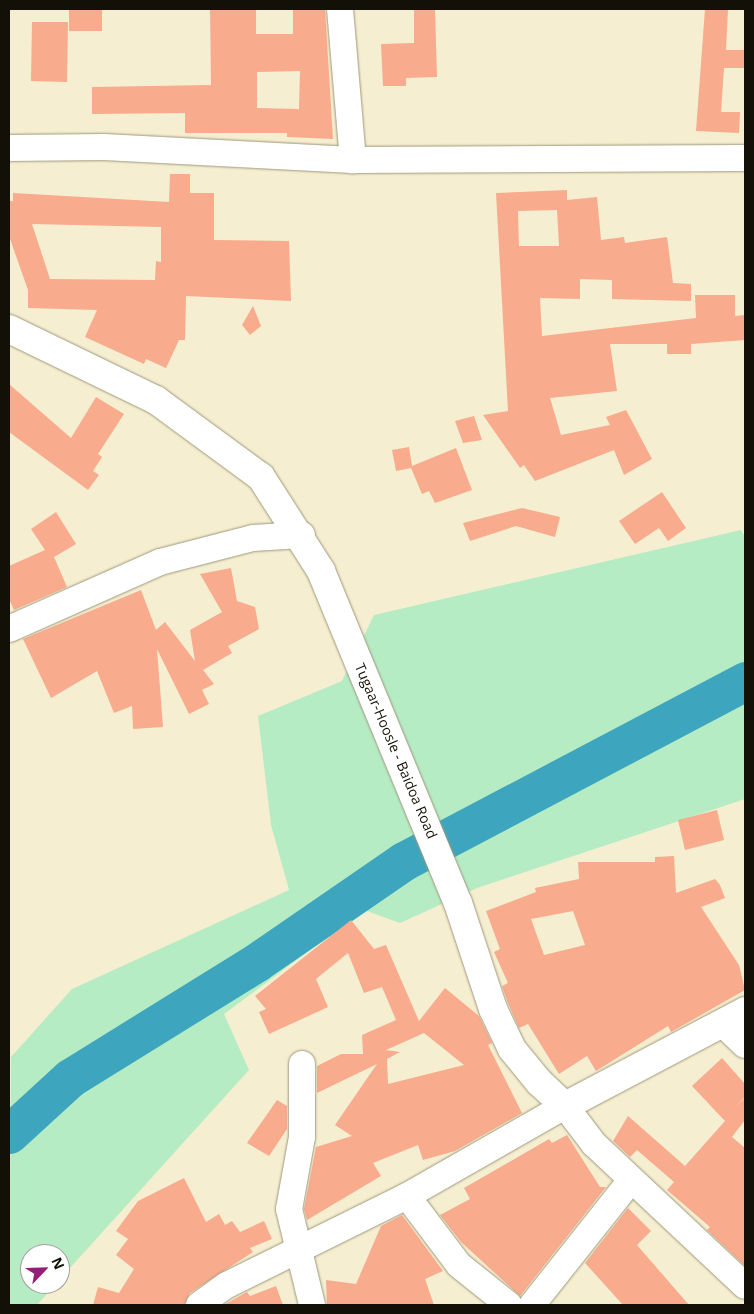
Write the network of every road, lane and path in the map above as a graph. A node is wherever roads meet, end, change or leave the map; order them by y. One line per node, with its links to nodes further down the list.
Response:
1 (340, 9): 4 (street)
2 (9, 148): 4 (street)
3 (745, 158): 4 (street)
4 (353, 160)
5 (9, 329): 6 (main road, Tugaar-Hoosle - Baidoa Road)
6 (302, 536): 7 (street); 11 (main road, Tugaar-Hoosle - Baidoa Road)
7 (9, 629)
8 (734, 1018): 9 (street); 11 (main road)
9 (745, 1045)
10 (302, 1064): 14 (street)
11 (565, 1106): 12 (street); 13 (street)
12 (631, 1180): 15 (street); 19 (street)
13 (407, 1196): 14 (street); 18 (street)
14 (298, 1250): 16 (street); 17 (street)
15 (745, 1286)
16 (199, 1305)
17 (312, 1305)
18 (509, 1305)
19 (532, 1305)

